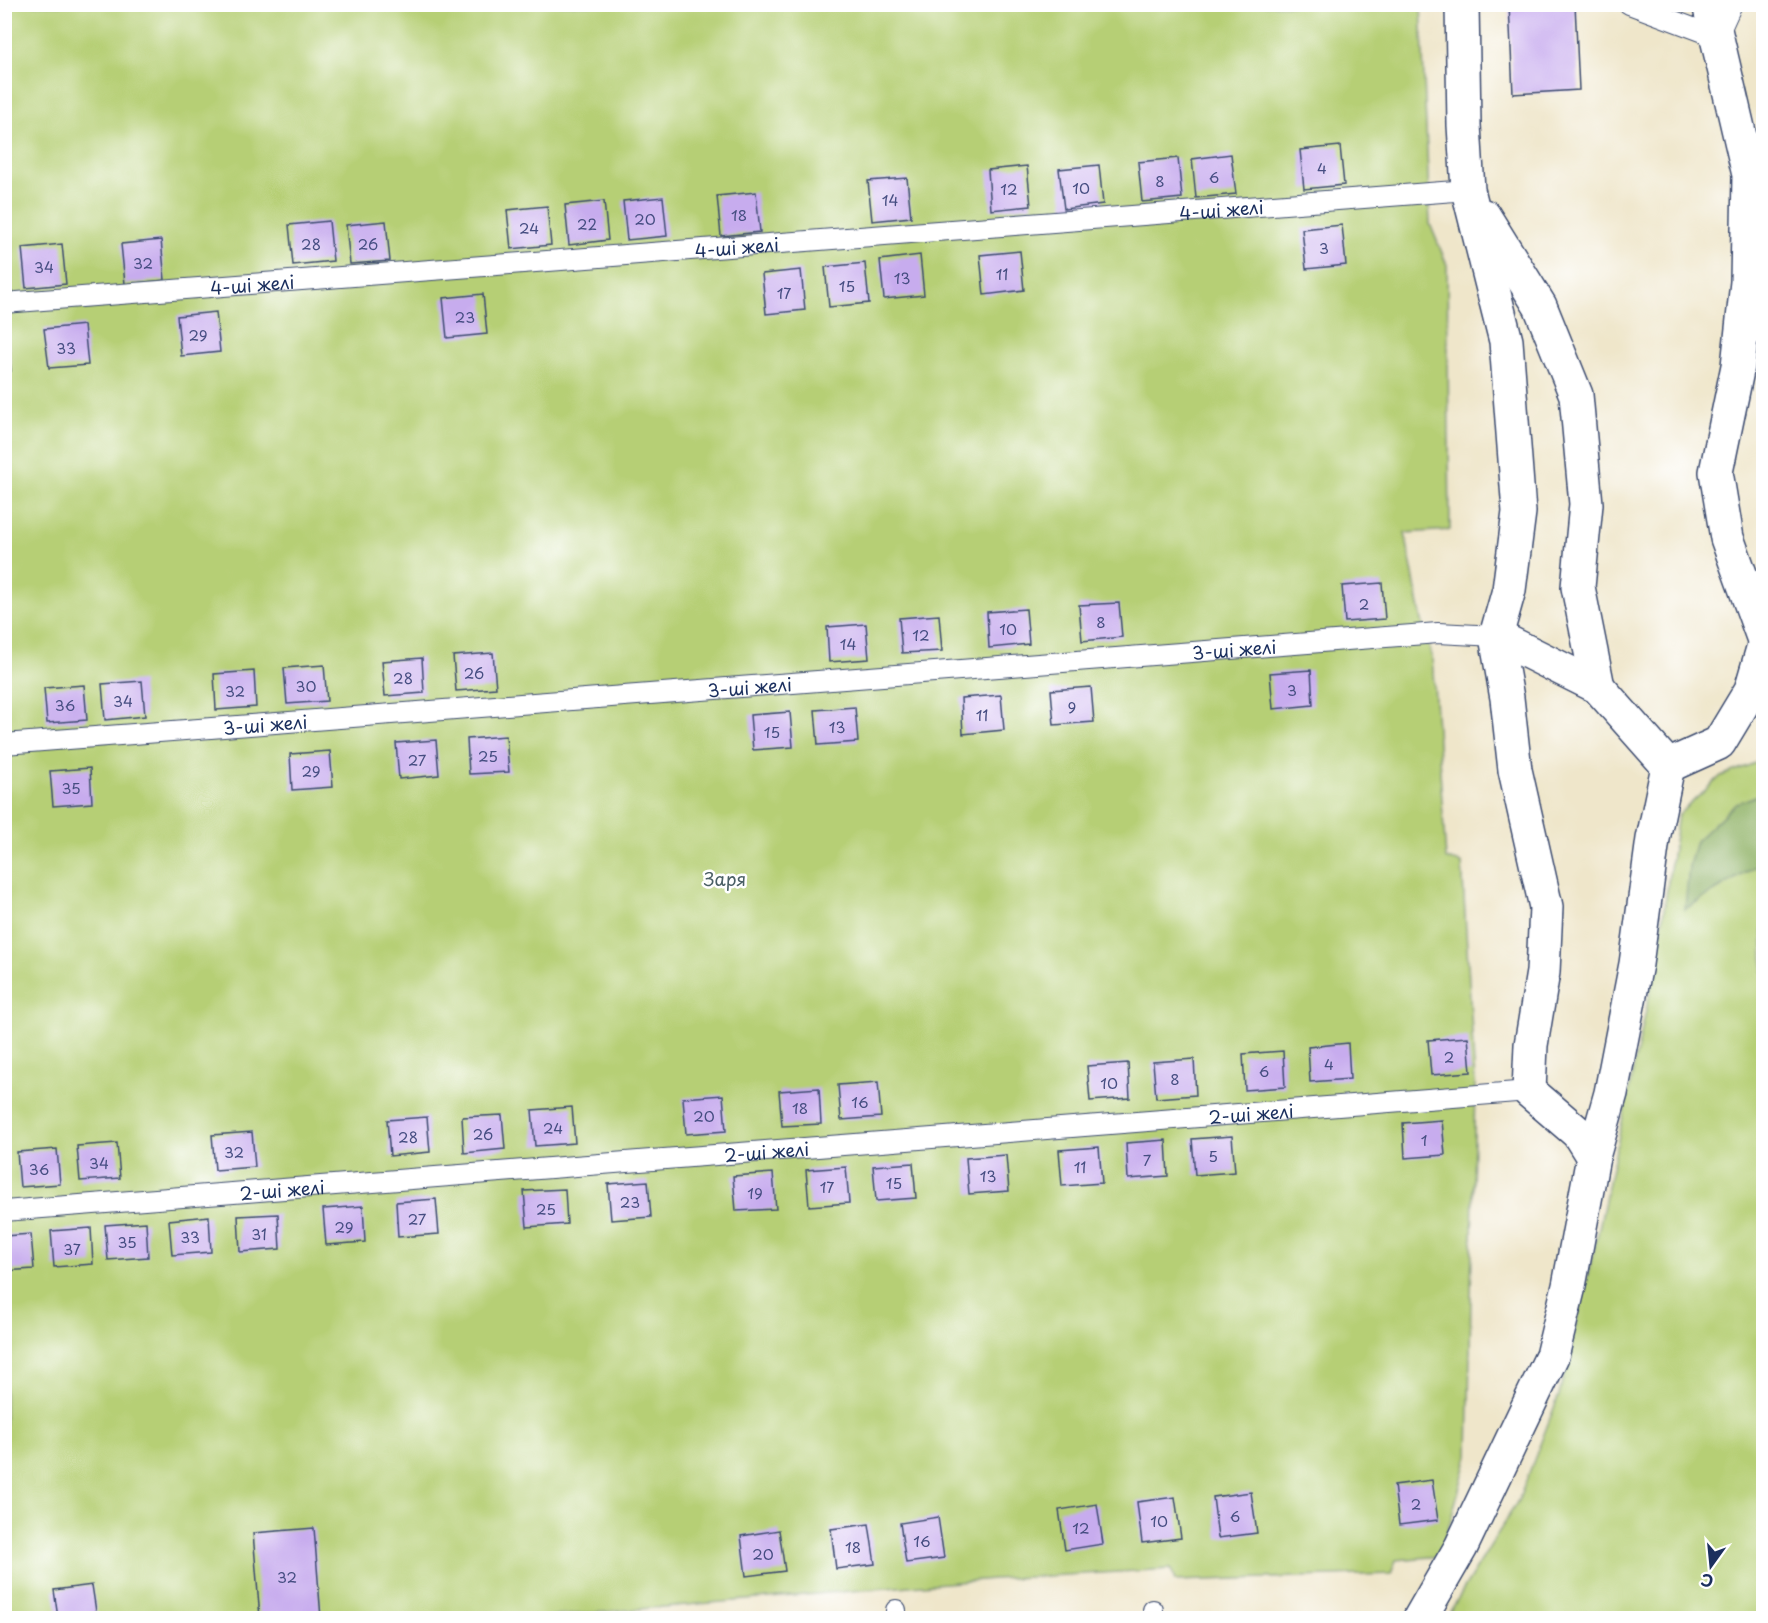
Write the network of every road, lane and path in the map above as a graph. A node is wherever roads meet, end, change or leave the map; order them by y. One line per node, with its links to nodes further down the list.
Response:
1 (1462, 4): 6 (street)
2 (1629, 4): 5 (lane)
3 (1709, 4): 5 (street)
4 (1732, 4): 5 (lane)
5 (1717, 37): 9 (street)
6 (1468, 190): 7 (lane, 4-ші желі); 8 (street); 11 (street)
7 (4, 303)
8 (1496, 636): 11 (street); 12 (lane, 3-ші желі); 14 (street)
9 (1764, 640)
10 (1764, 645): 13 (street)
11 (1598, 687): 13 (street)
12 (4, 744)
13 (1668, 766): 15 (street)
14 (1529, 1091): 15 (street); 16 (lane, 2-ші желі)
15 (1593, 1158): 17 (street)
16 (4, 1211)
17 (1420, 1618)

